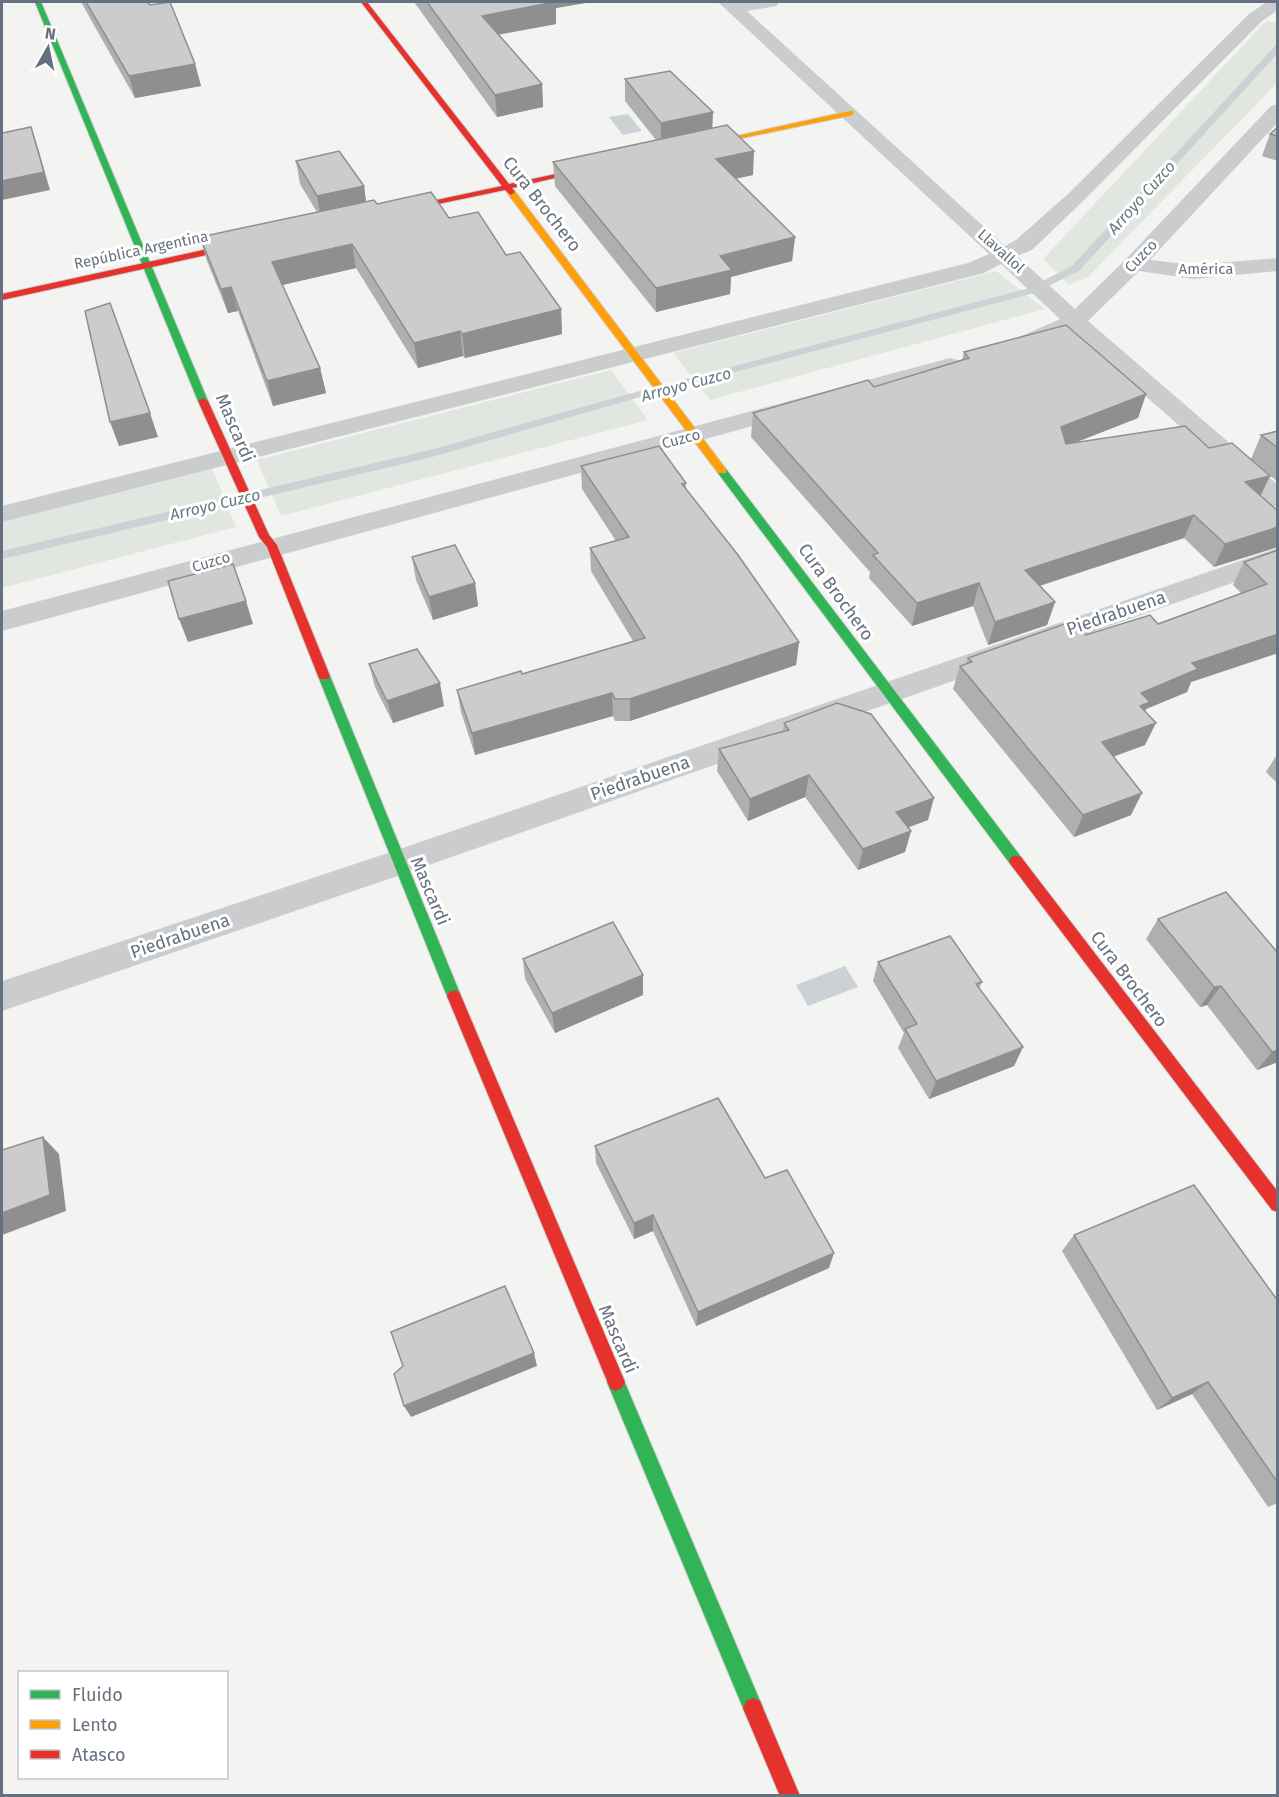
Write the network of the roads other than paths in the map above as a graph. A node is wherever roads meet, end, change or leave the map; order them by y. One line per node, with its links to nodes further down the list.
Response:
1 (38, 2): 16 (street, Mascardi)
2 (364, 2): 10 (street, Cura Brochero)
3 (771, 2): 5 (street)
4 (1277, 2): 13 (street)
5 (731, 5): 7 (street, Llavallol)
6 (1278, 110): 14 (street, Cuzco)
7 (850, 113): 8 (street); 13 (street, Llavallol)
8 (678, 150)
9 (609, 165): 10 (street)
10 (506, 187): 11 (street); 20 (street, Cura Brochero)
11 (379, 215)
12 (263, 240): 16 (street, República Argentina)
13 (1005, 255): 18 (street, Llavallol); 20 (street)
14 (1134, 264): 15 (street, América); 18 (street, Cuzco)
15 (1278, 264)
16 (148, 265): 17 (street, República Argentina); 23 (street, Mascardi)
17 (2, 297)
18 (1066, 312): 19 (street, Cuzco); 24 (street, Llavallol)
19 (1008, 349)
20 (635, 354): 22 (street, Cura Brochero); 23 (street)
21 (973, 358): 22 (street, Cuzco)
22 (697, 435): 26 (street, Cuzco); 29 (street, Cura Brochero)
23 (229, 462): 25 (street); 26 (street, Mascardi)
24 (1278, 499)
25 (2, 514)
26 (268, 541): 28 (street, Cuzco); 30 (street, Mascardi)
27 (1278, 558): 29 (street, Piedrabuena)
28 (2, 621)
29 (887, 692): 30 (street, Piedrabuena); 32 (street, Cura Brochero)
30 (398, 863): 31 (street, Piedrabuena); 33 (street, Mascardi)
31 (2, 996)
32 (1278, 1205)
33 (790, 1796)

